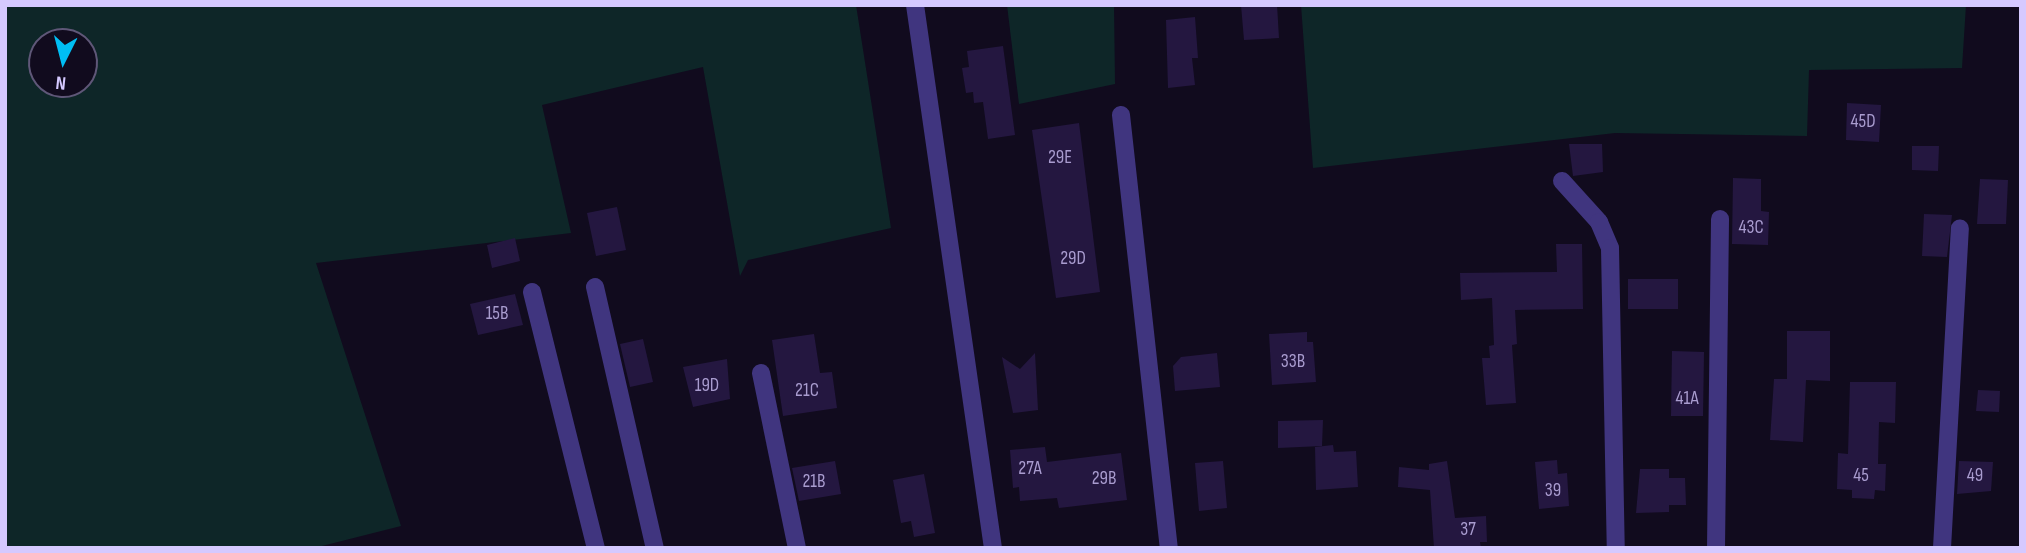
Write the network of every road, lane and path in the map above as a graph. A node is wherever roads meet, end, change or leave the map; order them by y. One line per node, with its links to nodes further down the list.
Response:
1 (915, 5): 12 (street)
2 (1121, 115): 13 (street)
3 (1562, 181): 14 (street)
4 (1720, 219): 15 (street)
5 (1960, 229): 16 (street)
6 (595, 287): 10 (street)
7 (532, 292): 9 (street)
8 (761, 373): 11 (street)
9 (596, 548)
10 (655, 548)
11 (797, 548)
12 (993, 548)
13 (1169, 548)
14 (1616, 548)
15 (1716, 548)
16 (1942, 548)

